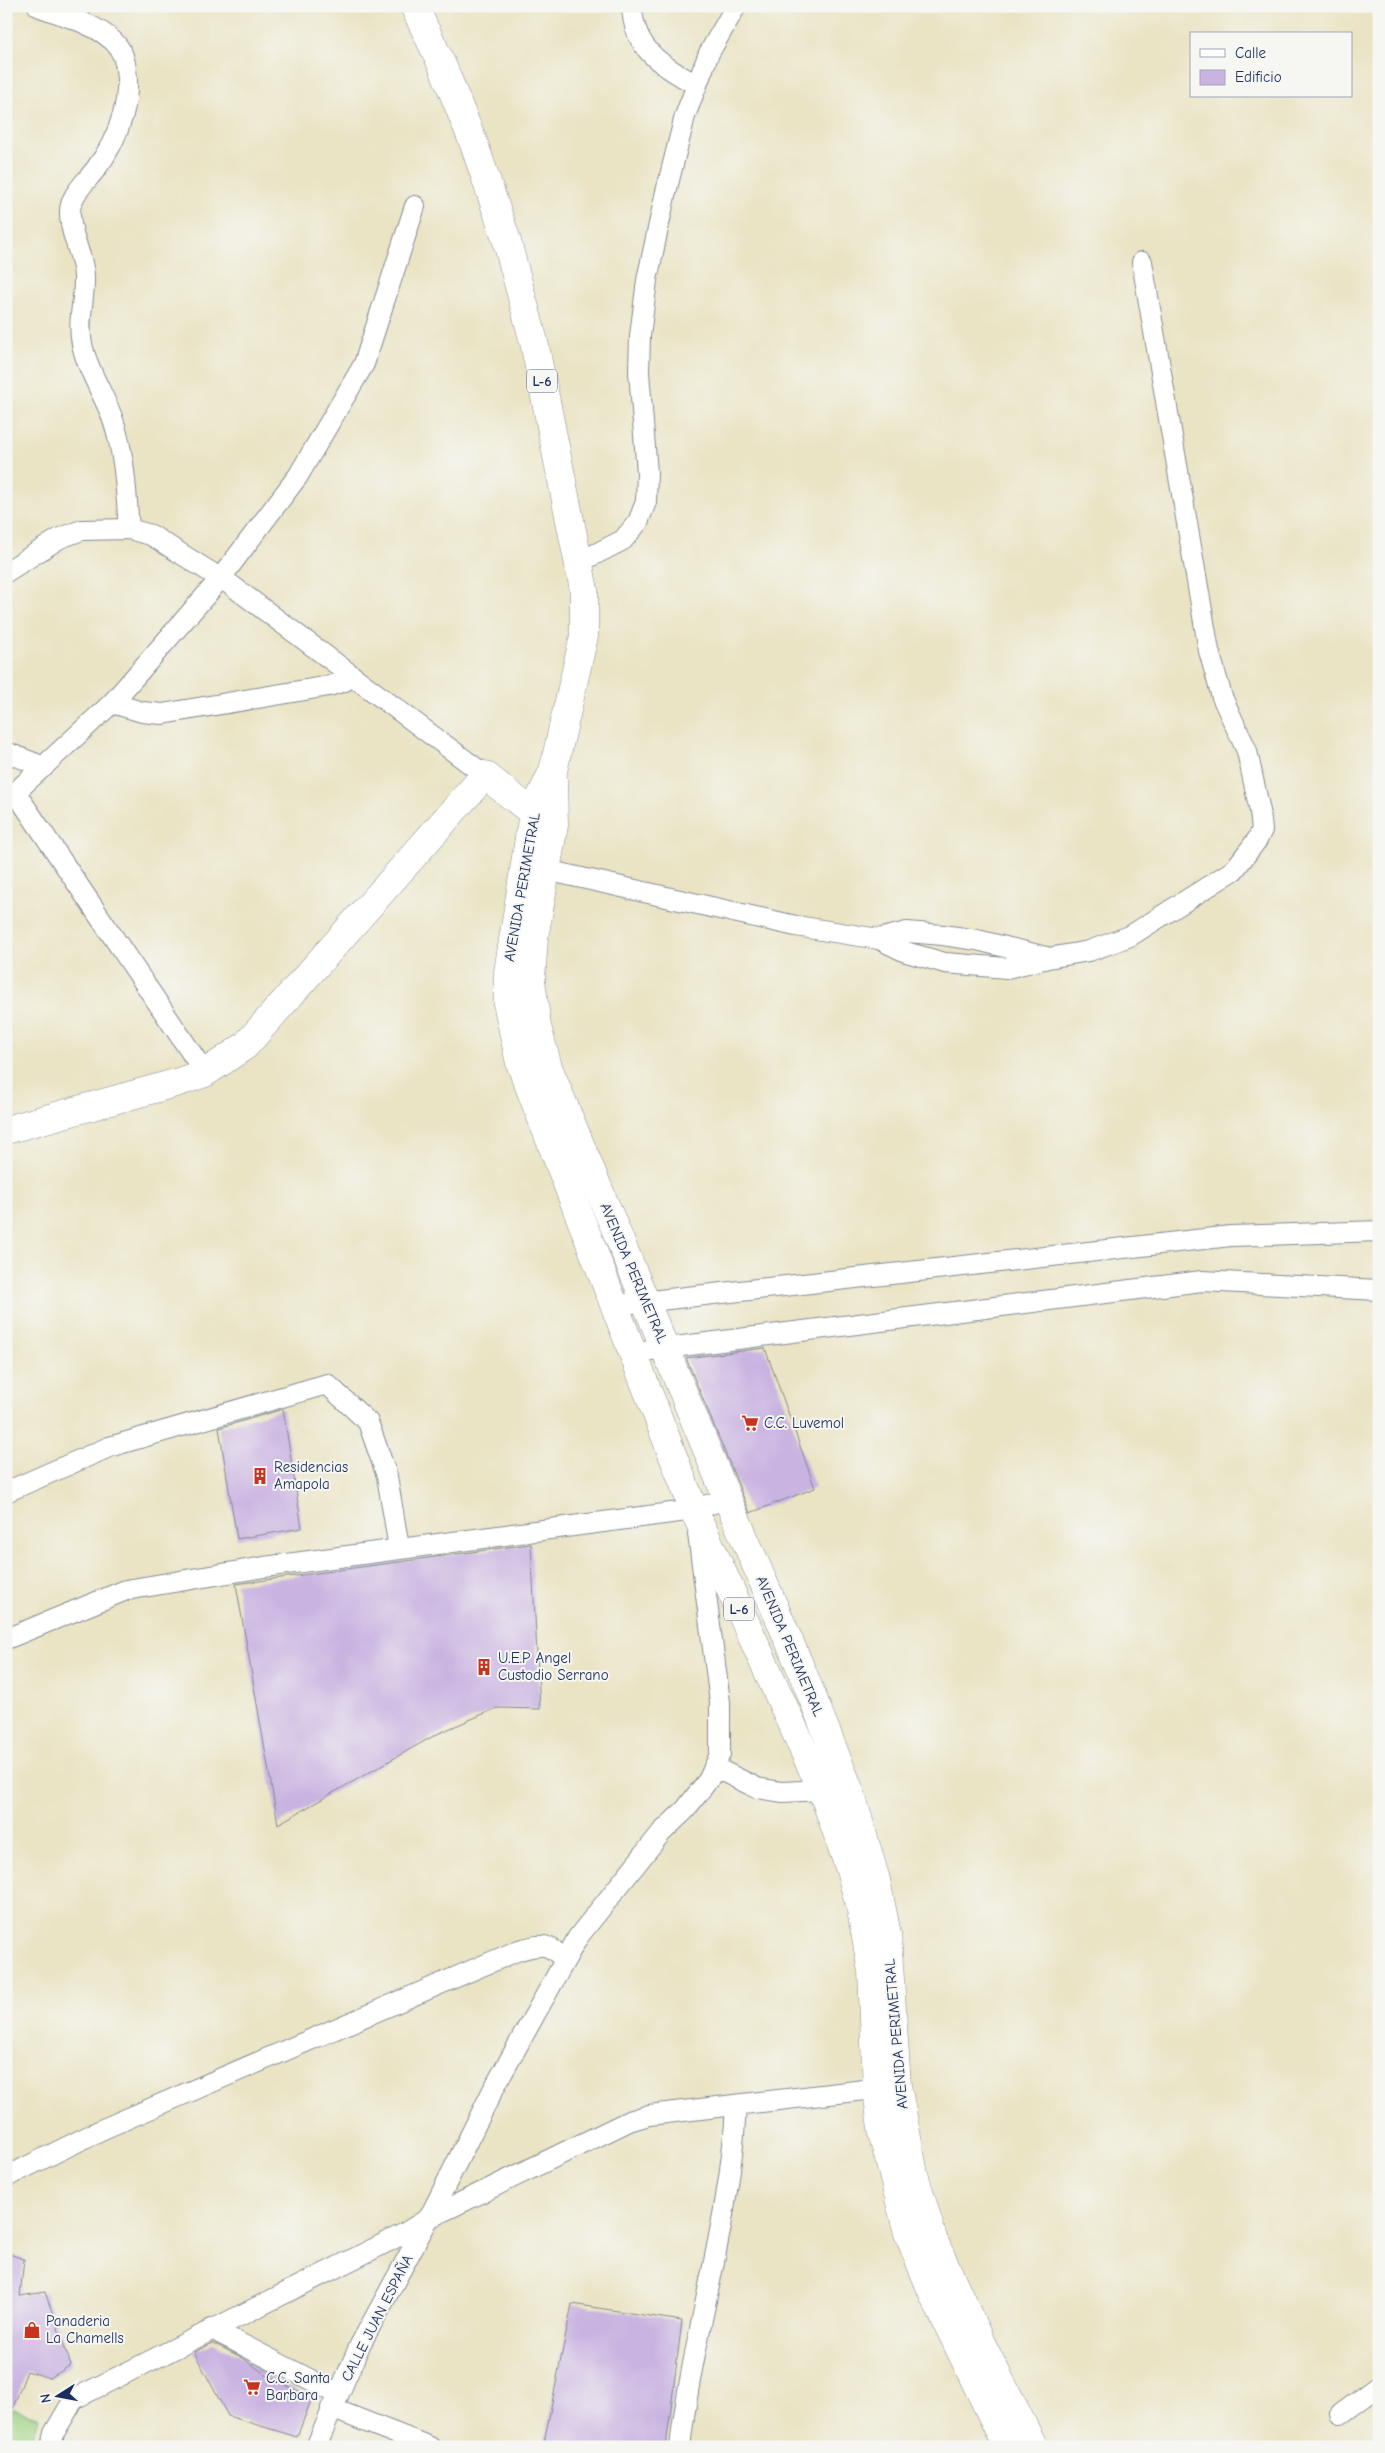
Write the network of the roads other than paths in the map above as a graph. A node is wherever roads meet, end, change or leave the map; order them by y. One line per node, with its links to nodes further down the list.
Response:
1 (38, 6): 8 (street)
2 (414, 6): 9 (main road, L-6)
3 (632, 6): 5 (street)
4 (736, 6): 5 (street)
5 (697, 85): 9 (street)
6 (415, 206): 11 (street)
7 (1142, 262): 21 (street)
8 (129, 529): 10 (street); 11 (street)
9 (580, 562): 18 (main road, AVENIDA PERIMETRAL / L-6)
10 (6, 572)
11 (220, 579): 12 (street); 13 (street)
12 (351, 675): 13 (street); 16 (street)
13 (112, 703): 15 (street)
14 (6, 752): 15 (street)
15 (44, 766): 17 (street)
16 (485, 775): 18 (main road); 22 (main road)
17 (11, 797): 22 (street)
18 (543, 819): 19 (main road, AVENIDA PERIMETRAL / L-6); 27 (main road, AVENIDA PERIMETRAL / L-6)
19 (546, 870): 20 (street); 26 (main road, AVENIDA PERIMETRAL / L-6)
20 (879, 939): 21 (street); 21 (street)
21 (1048, 958)
22 (205, 1073): 23 (main road)
23 (6, 1130)
24 (1379, 1231): 26 (street)
25 (1379, 1290): 28 (street)
26 (646, 1302): 27 (street); 28 (main road, AVENIDA PERIMETRAL / L-6)
27 (615, 1305): 29 (main road, AVENIDA PERIMETRAL / L-6)
28 (666, 1348): 29 (street); 31 (main road, AVENIDA PERIMETRAL / L-6)
29 (634, 1352): 32 (main road, AVENIDA PERIMETRAL / L-6)
30 (6, 1492): 33 (street)
31 (727, 1498): 32 (street); 38 (main road, AVENIDA PERIMETRAL / L-6)
32 (694, 1510): 33 (street); 35 (street, CALLE JUAN ESPAÑA); 36 (main road, AVENIDA PERIMETRAL / L-6)
33 (399, 1548): 34 (street)
34 (6, 1639)
35 (714, 1767): 36 (street); 37 (street, CALLE JUAN ESPAÑA)
36 (822, 1790): 38 (main road, AVENIDA PERIMETRAL / L-6)
37 (565, 1960): 40 (street); 41 (street, CALLE JUAN ESPAÑA)
38 (887, 2088): 39 (street); 50 (main road, AVENIDA PERIMETRAL / L-6); 51 (main road, AVENIDA PERIMETRAL / L-6)
39 (736, 2105): 41 (street); 49 (street)
40 (6, 2177)
41 (429, 2218): 42 (street); 44 (street, CALLE JUAN ESPAÑA)
42 (212, 2329): 44 (street); 46 (street)
43 (1379, 2386): 45 (street)
44 (334, 2401): 47 (street, CALLE JUAN ESPAÑA); 48 (street)
45 (1341, 2414)
46 (51, 2447)
47 (316, 2447)
48 (430, 2447)
49 (680, 2447)
50 (1007, 2447)
51 (1034, 2447)

